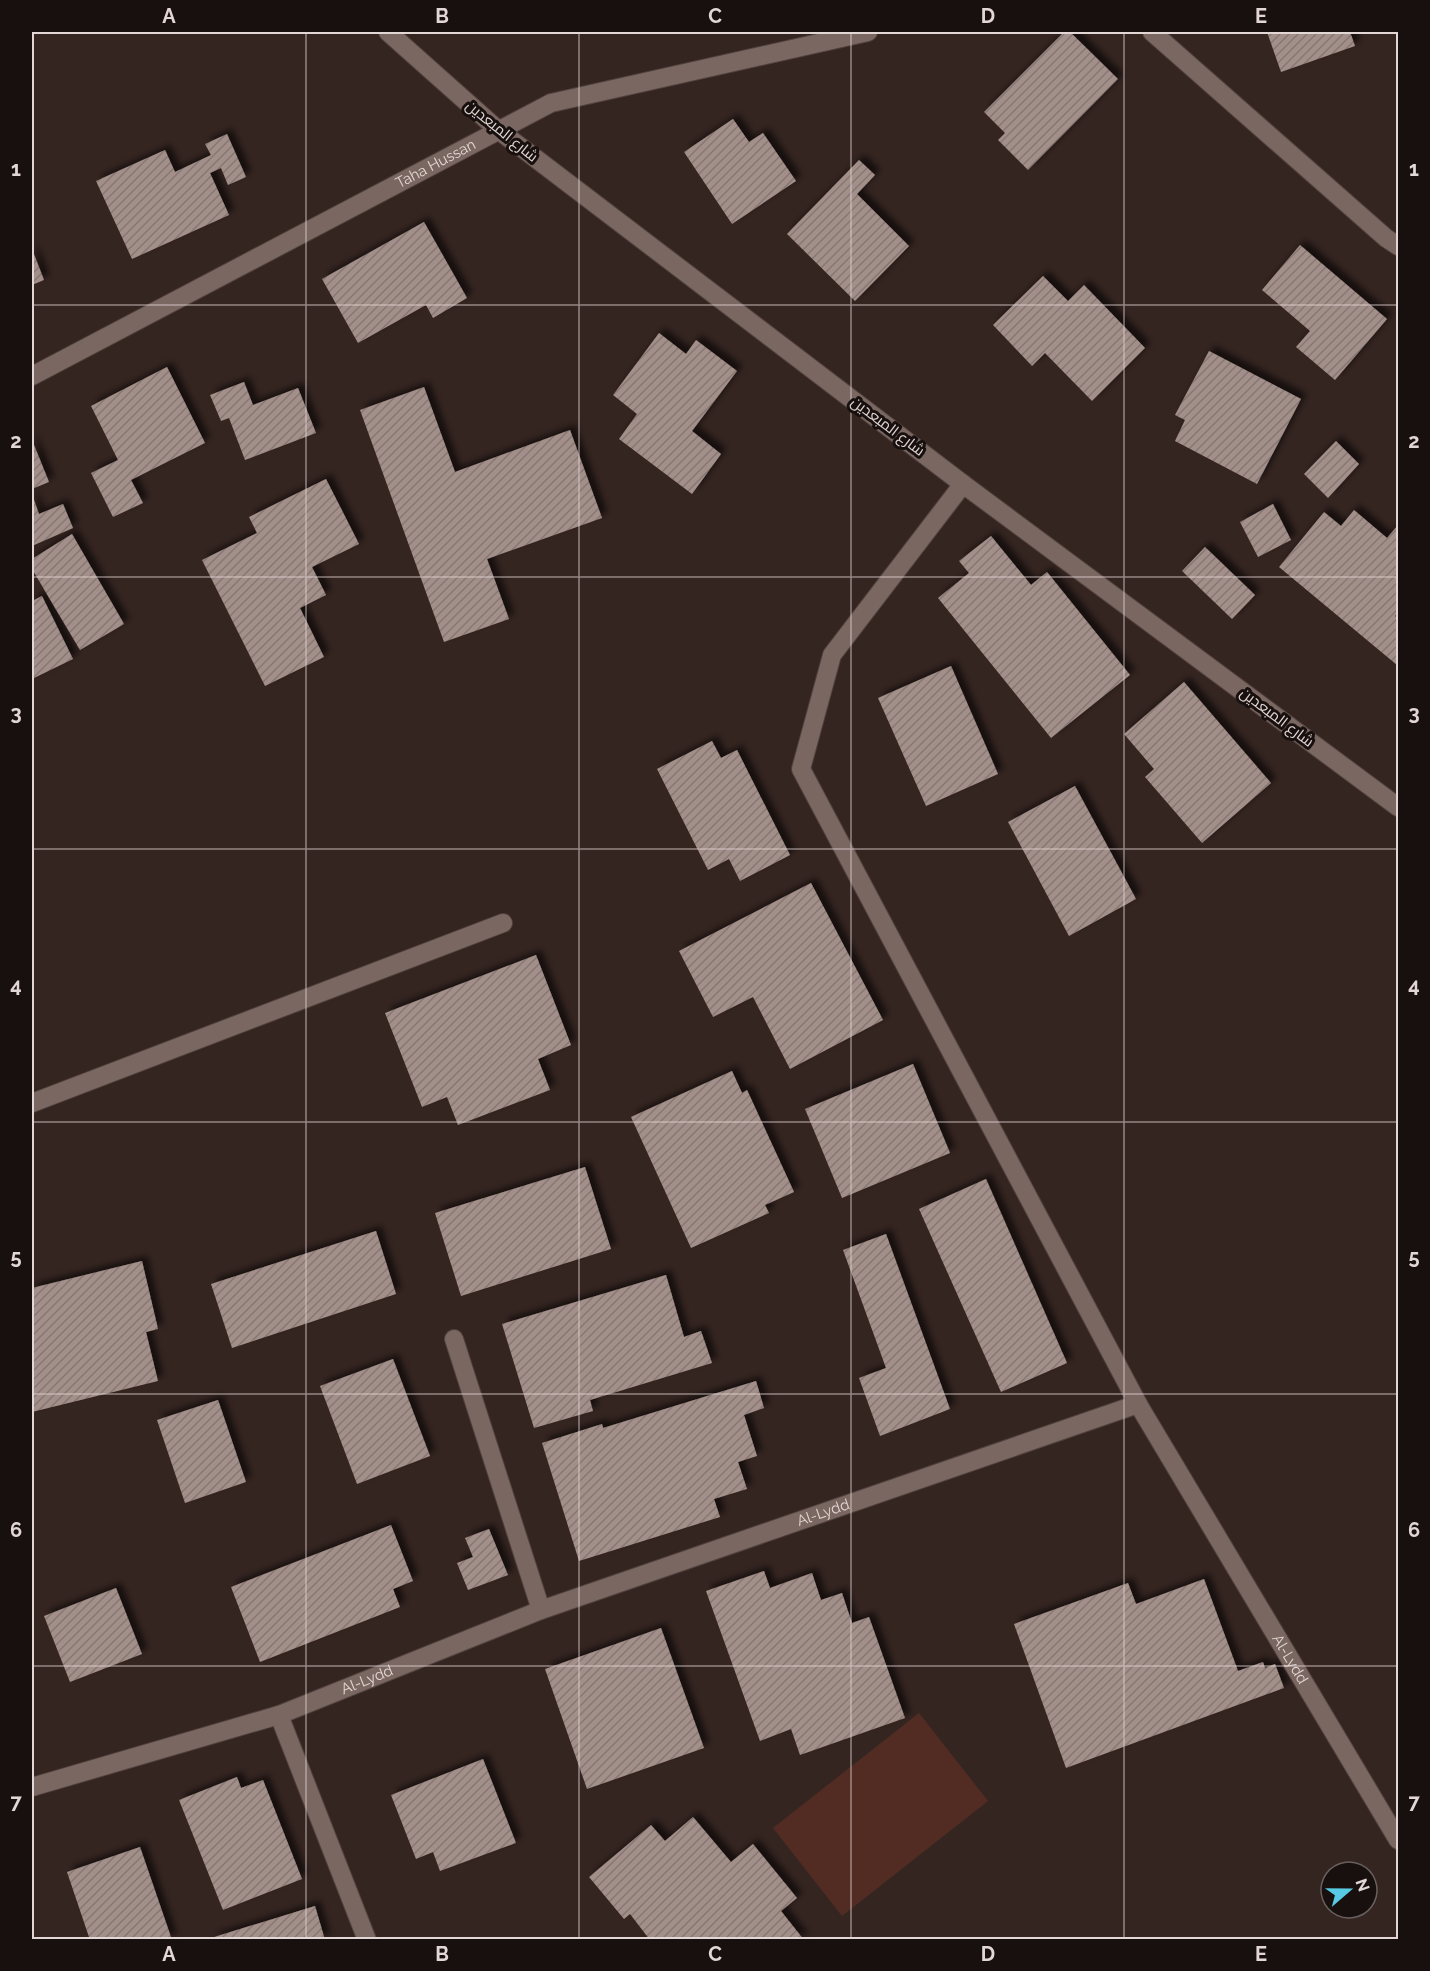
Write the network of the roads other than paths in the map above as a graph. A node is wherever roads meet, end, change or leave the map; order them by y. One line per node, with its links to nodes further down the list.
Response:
1 (388, 32): 4 (street, شارع المبعدين)
2 (868, 32): 4 (street, Taha Hussan)
3 (1152, 32): 5 (street)
4 (497, 129): 6 (street, Taha Hussan); 7 (street, شارع المبعدين)
5 (1398, 246)
6 (32, 376)
7 (963, 484): 8 (street, شارع المبعدين); 12 (street)
8 (1398, 807)
9 (503, 923): 10 (street)
10 (32, 1103)
11 (454, 1339): 13 (street)
12 (1138, 1404): 13 (street, Al-Lydd); 16 (street, Al-Lydd)
13 (541, 1610): 14 (street, Al-Lydd)
14 (279, 1715): 15 (street, Al-Lydd); 17 (street)
15 (32, 1787)
16 (1398, 1840)
17 (367, 1940)

